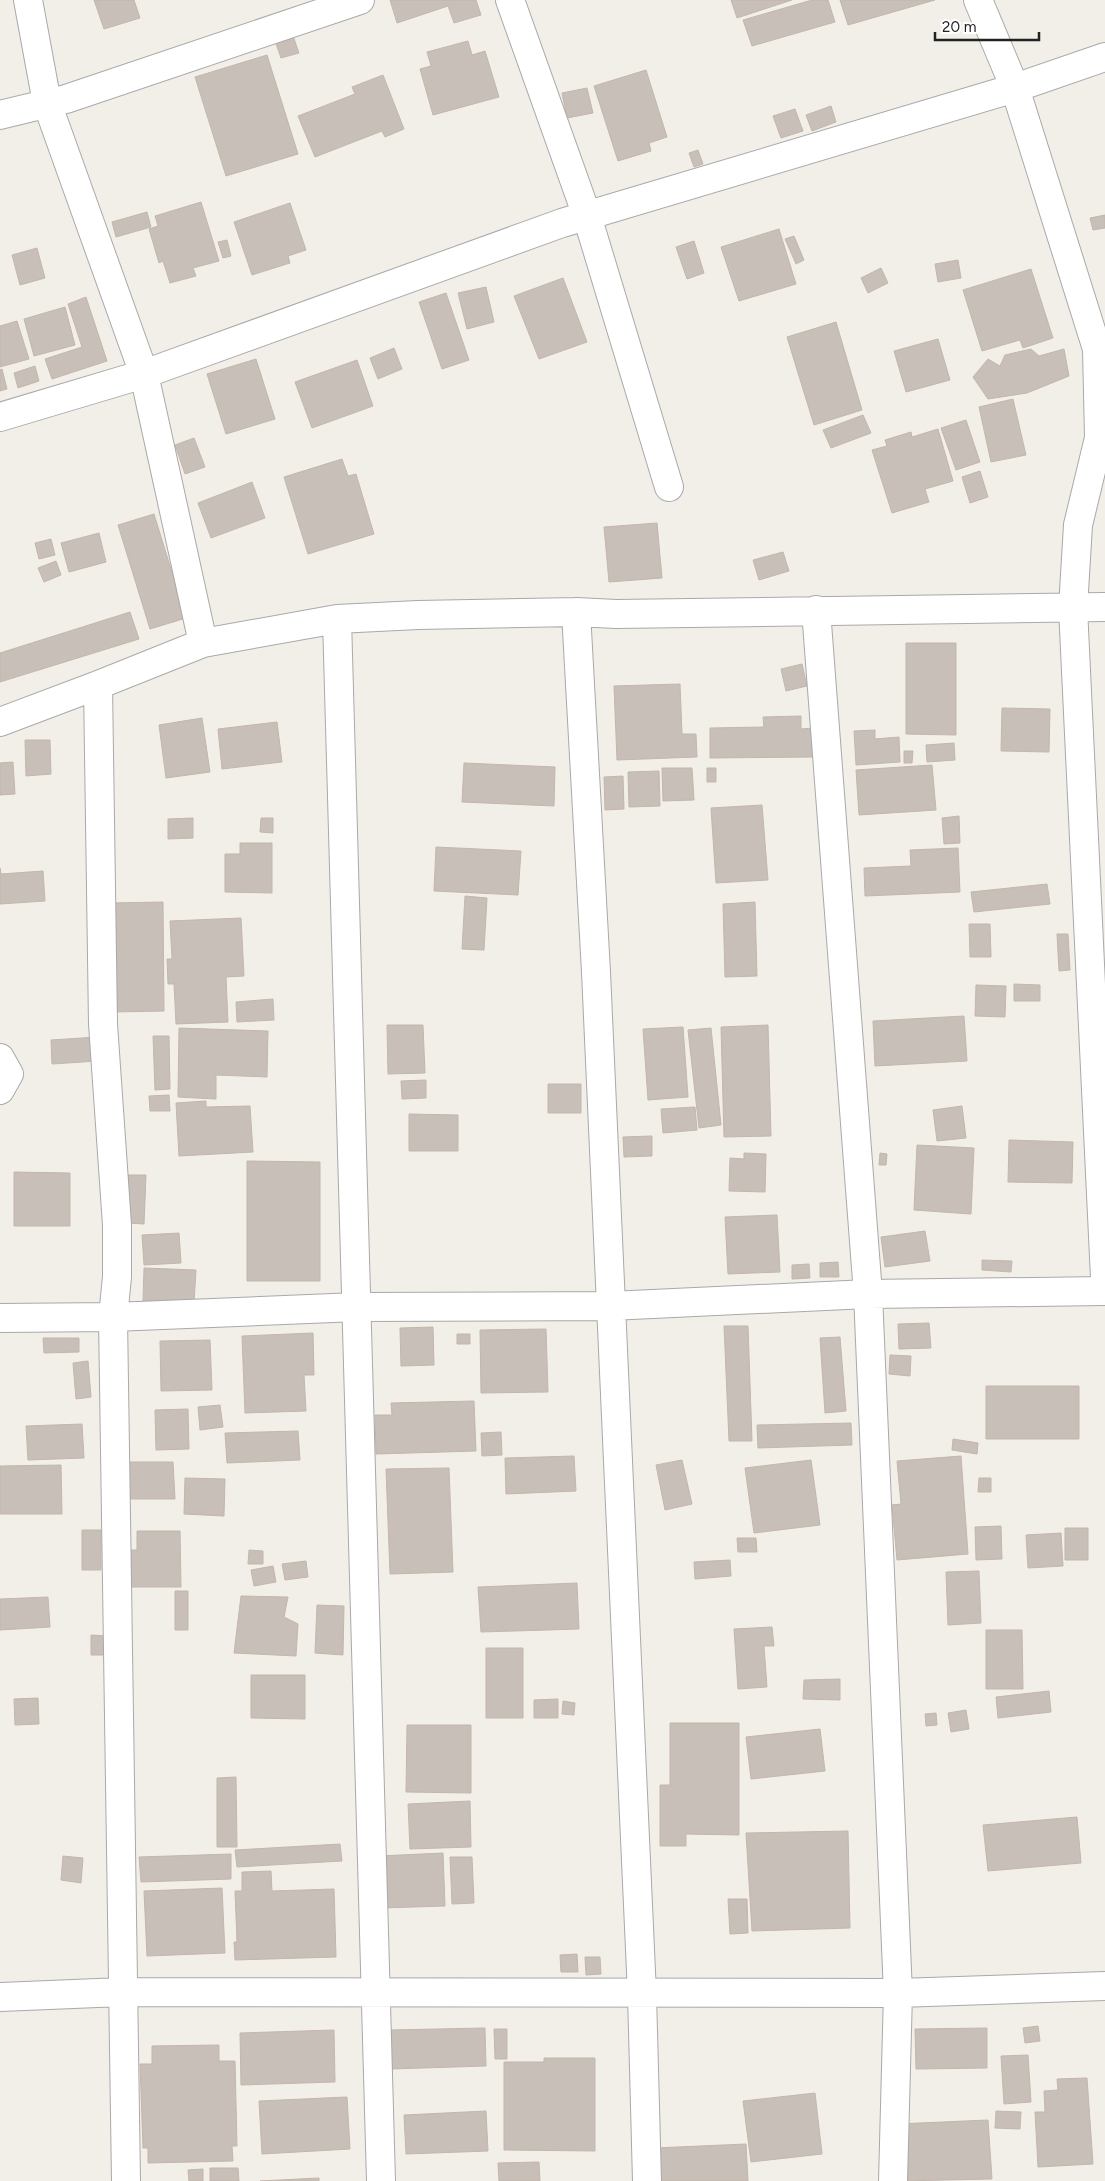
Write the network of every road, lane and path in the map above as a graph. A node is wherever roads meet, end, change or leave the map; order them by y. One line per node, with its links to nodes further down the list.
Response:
1 (28, 0): 7 (street)
2 (360, 0): 7 (street)
3 (510, 0): 9 (street)
4 (978, 0): 6 (street)
5 (1105, 57): 6 (street)
6 (1015, 88): 9 (street); 14 (street)
7 (47, 103): 8 (street); 10 (street)
8 (0, 115)
9 (587, 216): 10 (street); 12 (street)
10 (144, 374): 11 (street); 18 (street)
11 (0, 417)
12 (669, 487)
13 (1105, 607): 14 (street)
14 (1073, 608): 15 (street); 23 (street)
15 (816, 610): 16 (street); 25 (street)
16 (576, 612): 17 (street); 26 (street)
17 (337, 619): 18 (street); 27 (street)
18 (203, 643): 19 (street)
19 (98, 685): 20 (street); 28 (street)
20 (0, 722)
21 (0, 1058): 22 (street)
22 (0, 1090)
23 (1105, 1278)
24 (1105, 1291): 25 (street)
25 (868, 1294): 26 (street); 33 (street)
26 (610, 1306): 27 (street); 34 (street)
27 (357, 1307): 28 (street); 32 (street)
28 (113, 1317): 29 (street); 31 (street)
29 (0, 1318)
30 (1105, 1986): 33 (street)
31 (122, 1992): 32 (street); 35 (street); 36 (street)
32 (376, 1992): 34 (street); 37 (street)
33 (898, 1993): 34 (street); 39 (street)
34 (642, 1994): 38 (street)
35 (0, 1997)
36 (126, 2181)
37 (381, 2181)
38 (647, 2181)
39 (893, 2181)

